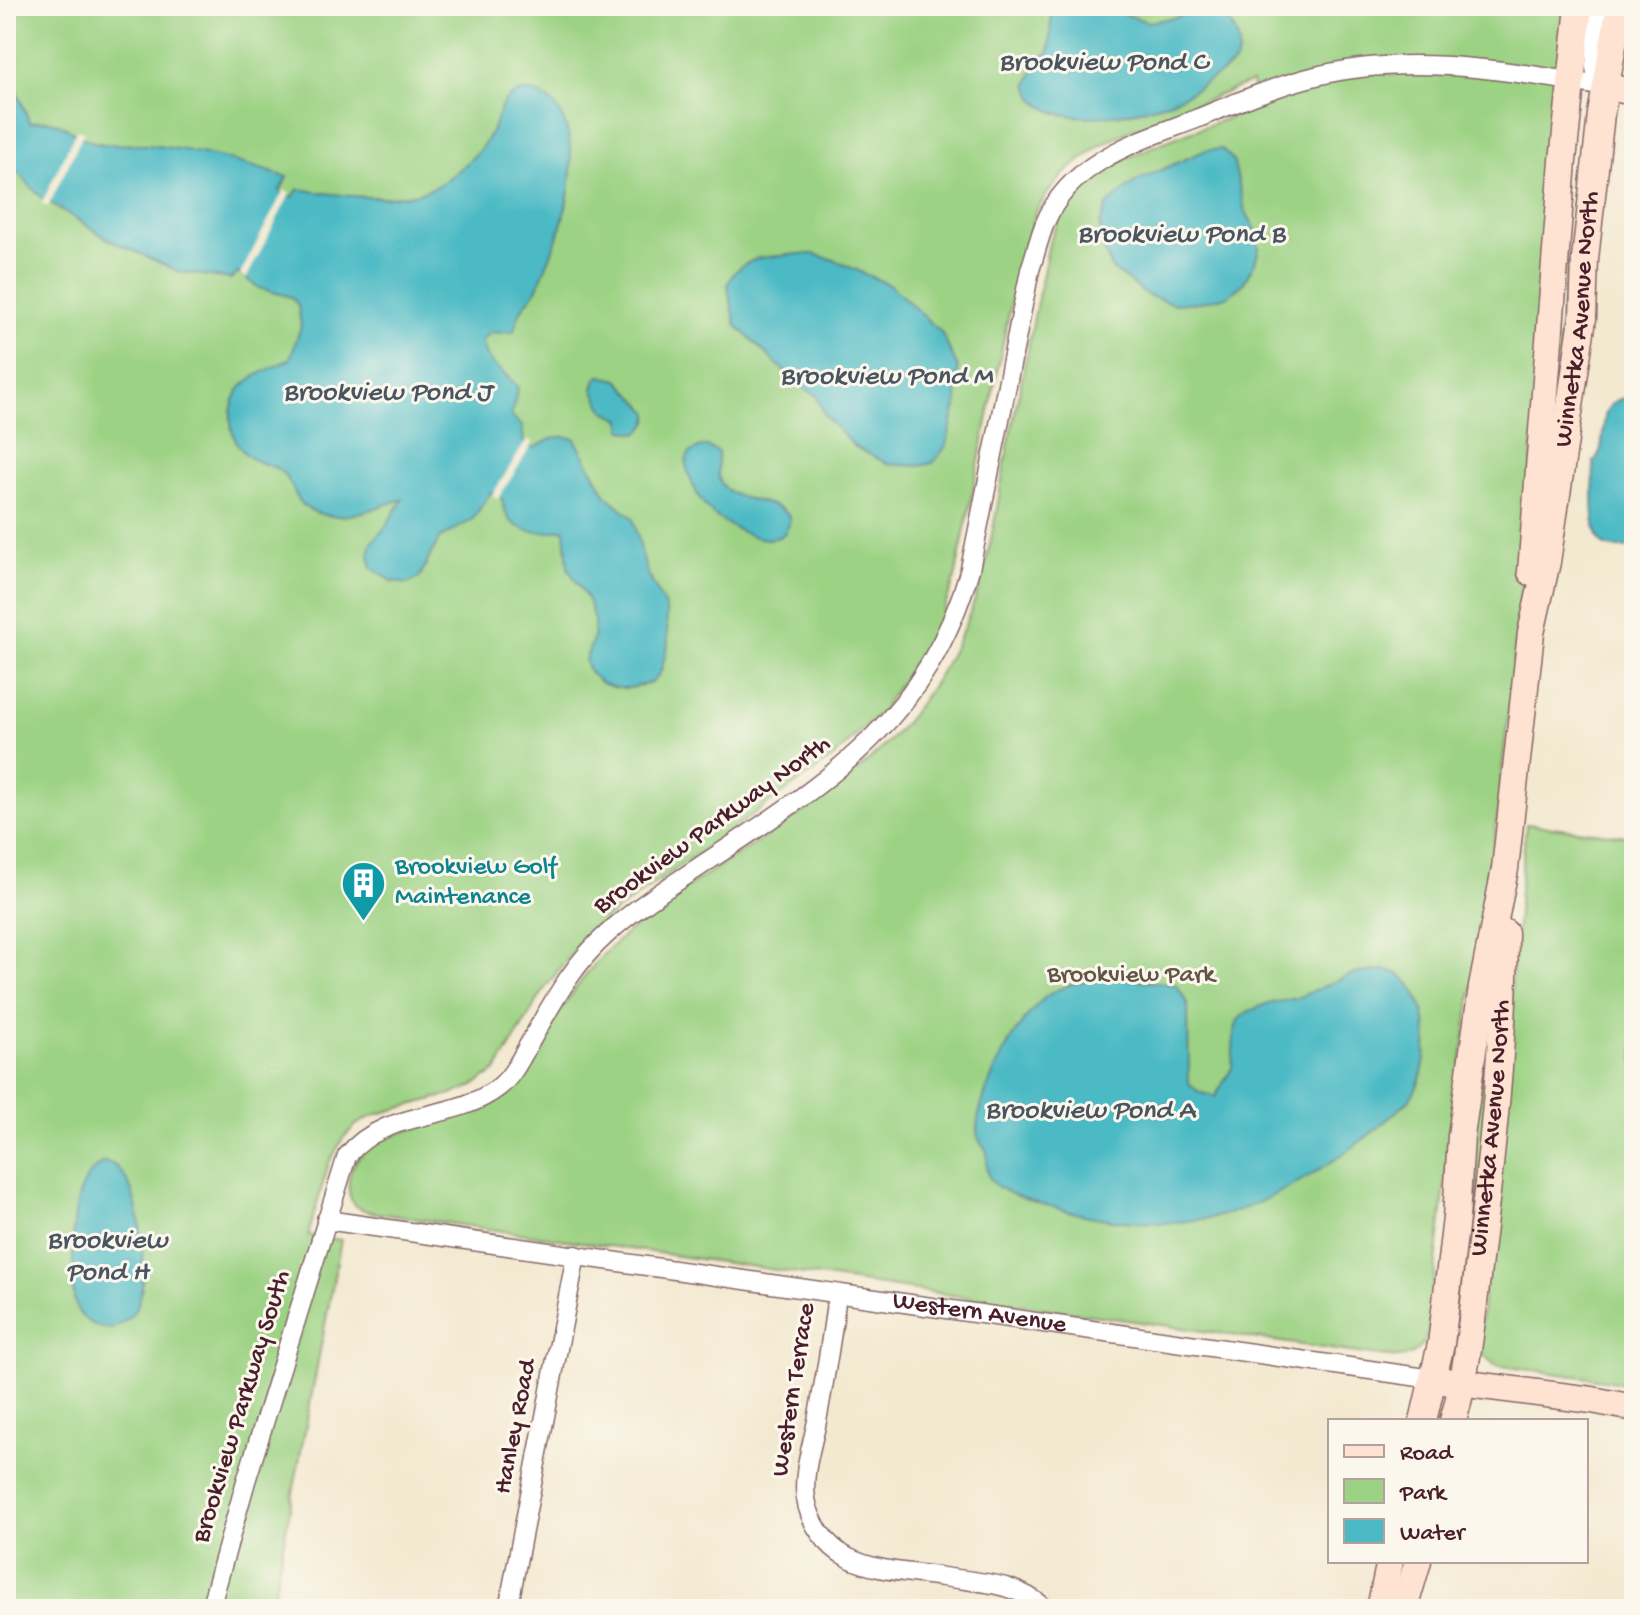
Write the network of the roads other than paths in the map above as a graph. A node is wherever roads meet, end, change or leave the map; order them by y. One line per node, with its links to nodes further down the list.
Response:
1 (1579, 6): 4 (street, Winnetka Avenue North)
2 (1598, 6): 5 (street)
3 (1620, 6): 5 (street, Winnetka Avenue North)
4 (1572, 82): 5 (street, Brookview Parkway North); 7 (street, Winnetka Avenue North); 9 (street, Brookview Parkway North)
5 (1607, 87): 6 (street); 7 (street, Winnetka Avenue North)
6 (1634, 92)
7 (1531, 633): 8 (street, Winnetka Avenue North)
8 (1505, 869): 12 (street, Winnetka Avenue North); 13 (street, Winnetka Avenue North)
9 (326, 1220): 10 (street, Western Avenue); 19 (street, Brookview Parkway South)
10 (576, 1255): 11 (street, Western Avenue); 20 (street, Hanley Road)
11 (837, 1294): 12 (street, Western Avenue); 21 (street, Western Terrace)
12 (1433, 1379): 13 (street, Western Avenue); 15 (street, Winnetka Avenue North)
13 (1461, 1384): 14 (street, Western Avenue); 16 (street, Winnetka Avenue North)
14 (1634, 1408)
15 (1423, 1419)
16 (1453, 1419)
17 (1390, 1563): 22 (street)
18 (1417, 1563): 23 (street)
19 (210, 1609)
20 (508, 1609)
21 (1046, 1609)
22 (1380, 1609)
23 (1404, 1609)

